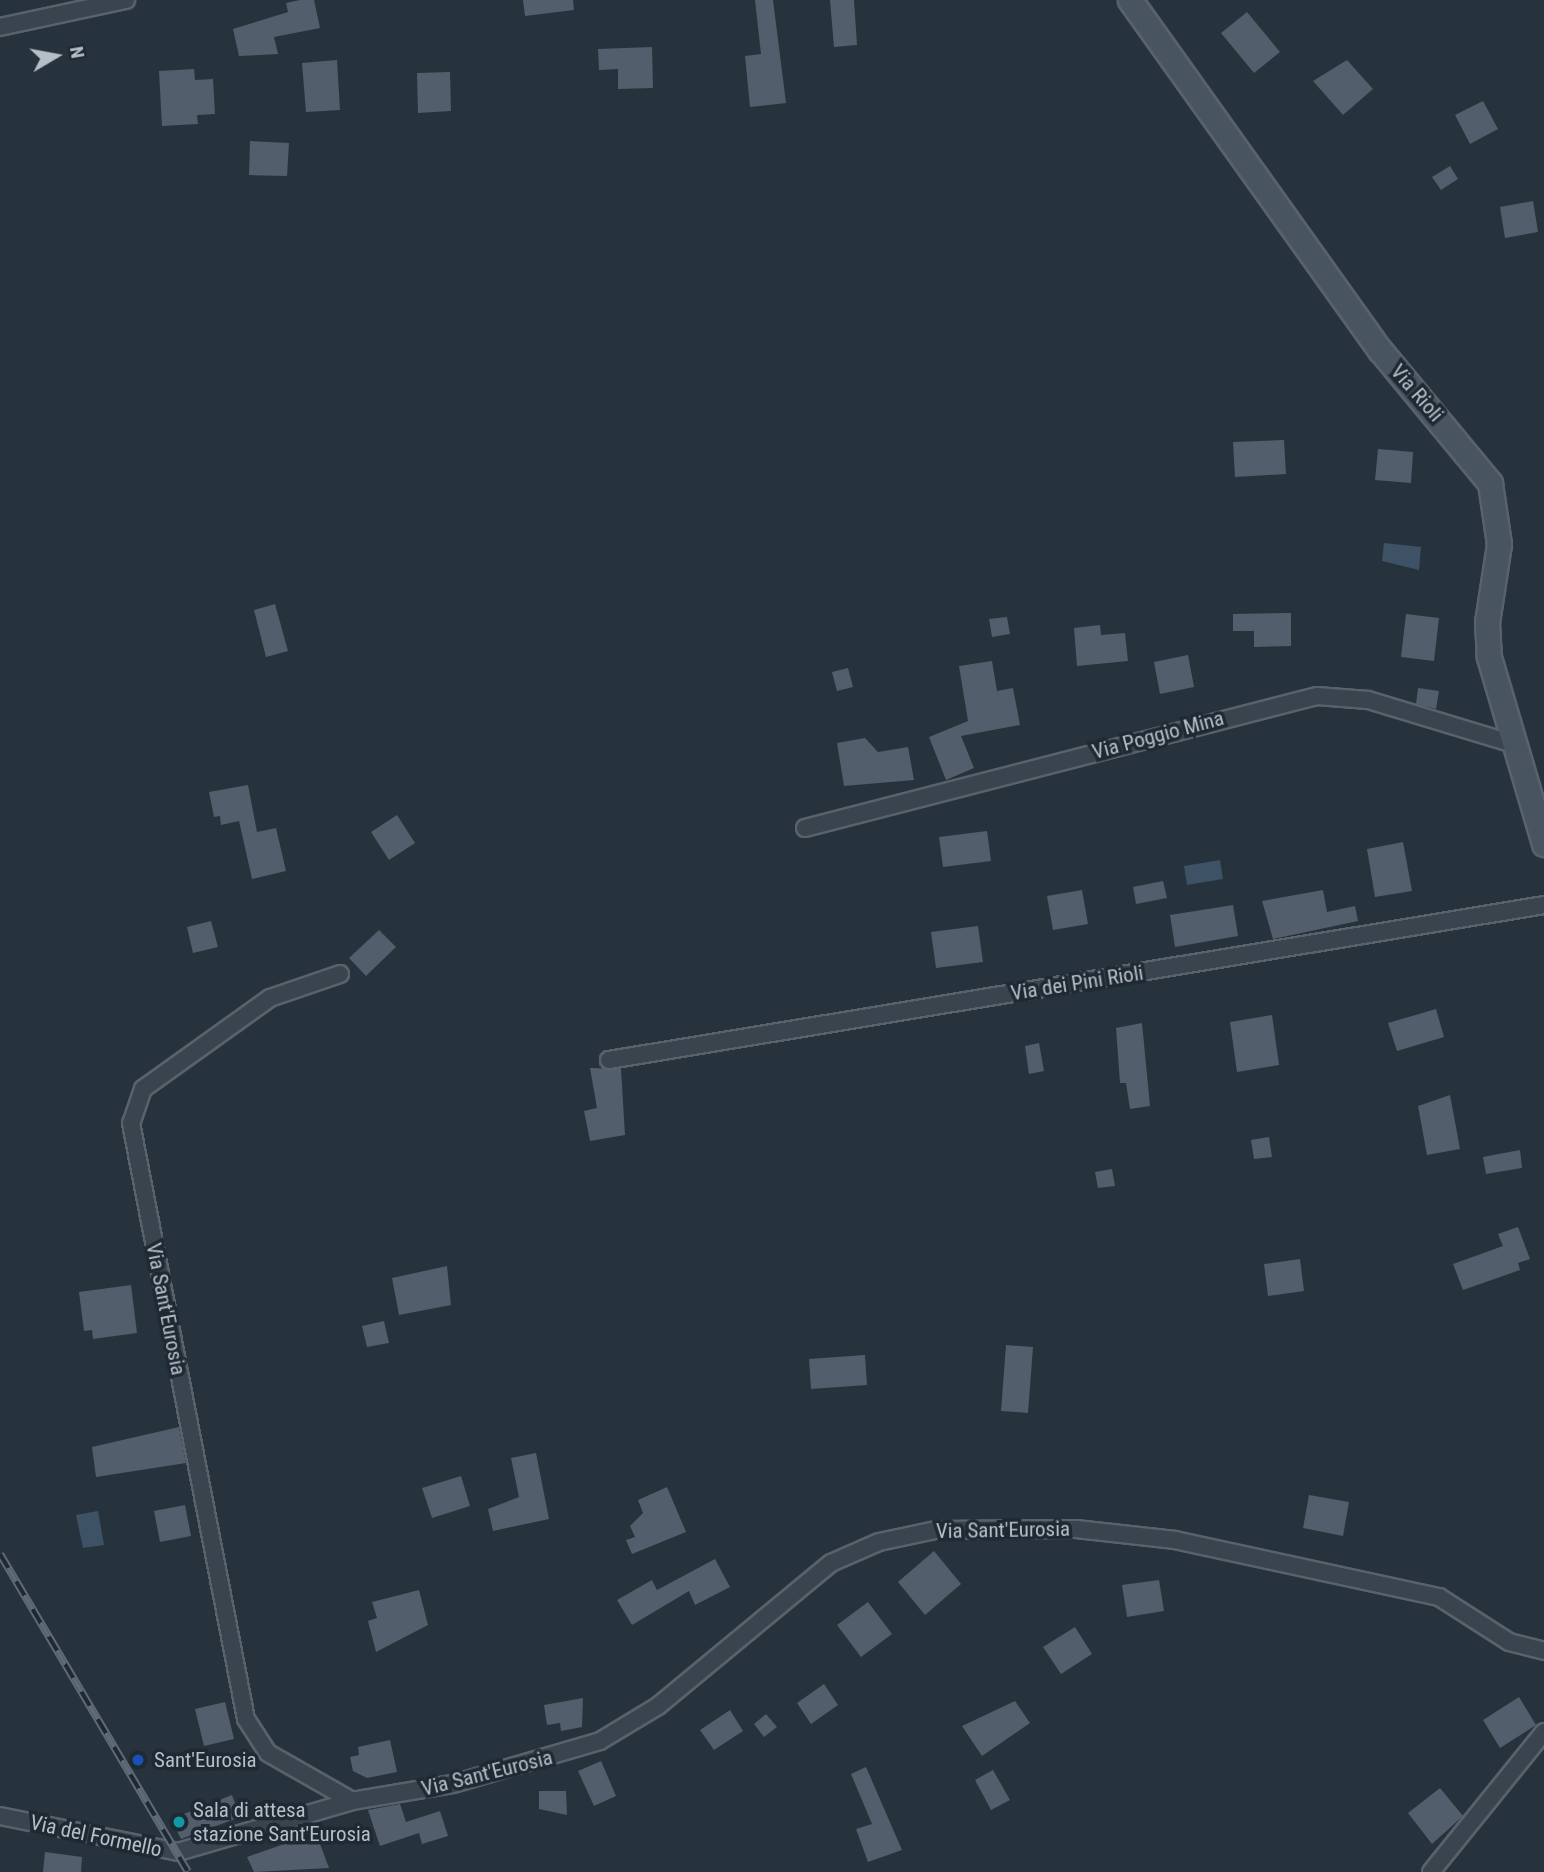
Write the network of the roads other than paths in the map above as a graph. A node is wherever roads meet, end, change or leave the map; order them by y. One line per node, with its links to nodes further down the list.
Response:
1 (126, 0): 3 (street)
2 (1130, 0): 4 (main road, Via Rioli)
3 (0, 27)
4 (1510, 743): 5 (street, Via Poggio Mina); 6 (main road, Via Rioli)
5 (805, 828)
6 (1544, 844)
7 (1544, 905): 9 (street, Via dei Pini Rioli)
8 (341, 974): 12 (street, Via Sant'Eurosia)
9 (609, 1060)
10 (1544, 1651): 12 (street, Via Sant'Eurosia)
11 (1544, 1732): 14 (street)
12 (352, 1801): 13 (street, Via del Formello)
13 (0, 1816)
14 (1431, 1872)

